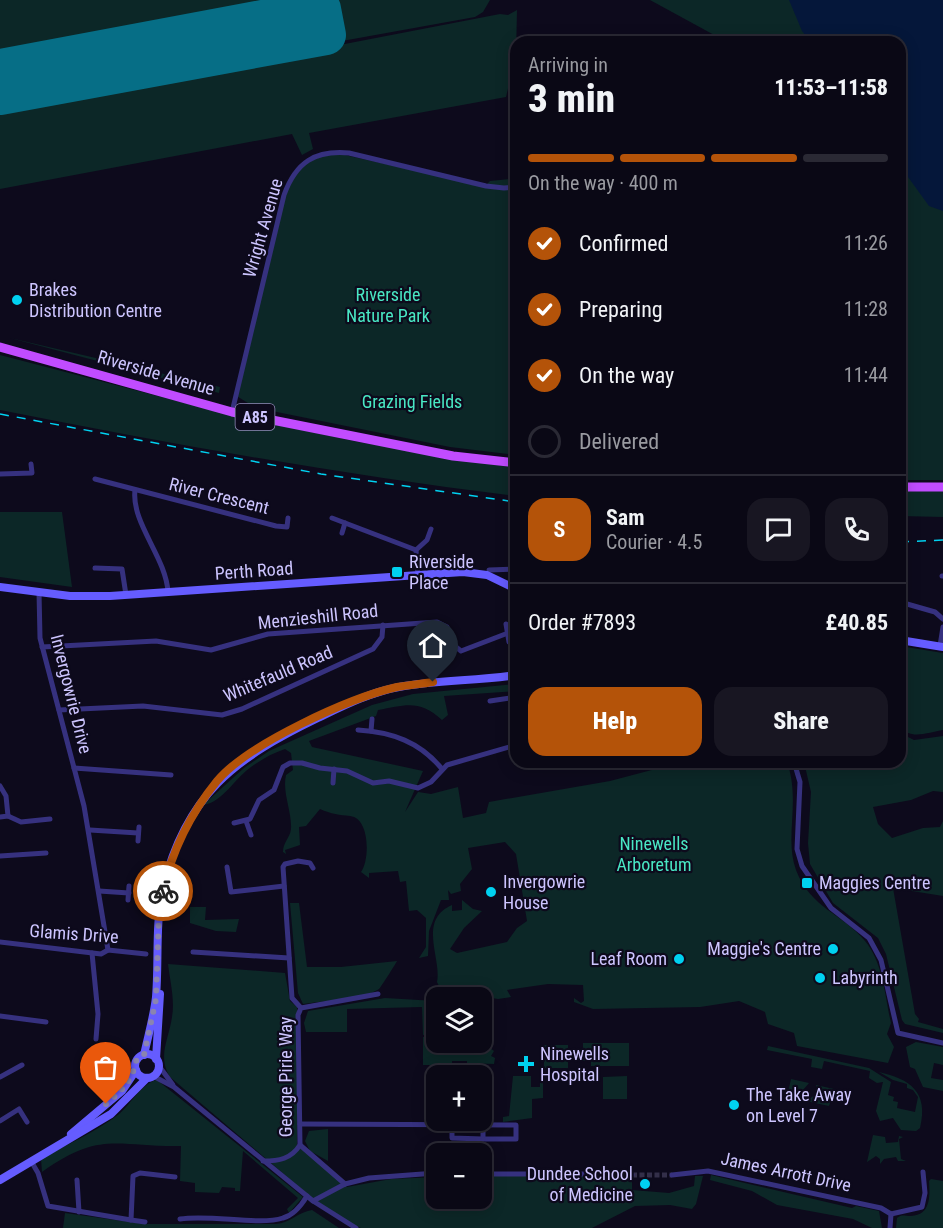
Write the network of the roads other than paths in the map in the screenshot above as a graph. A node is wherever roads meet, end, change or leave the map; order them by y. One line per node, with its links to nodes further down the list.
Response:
1 (510, 188): 3 (street, Wright Avenue)
2 (0, 347): 3 (main road, Riverside Avenue / A85)
3 (232, 412): 4 (main road, Riverside Avenue / A85)
4 (510, 462)
5 (32, 464): 6 (street)
6 (0, 474)
7 (94, 479): 10 (street, River Crescent)
8 (906, 487): 9 (main road)
9 (943, 487)
10 (135, 490): 11 (street, River Crescent); 26 (street)
11 (288, 518)
12 (332, 518): 13 (street)
13 (345, 523): 15 (street); 16 (street)
14 (431, 529): 16 (street)
15 (342, 533)
16 (416, 550): 20 (street)
17 (95, 568): 27 (street)
18 (510, 568): 19 (street)
19 (489, 570)
20 (418, 575): 22 (street, Perth Road); 26 (street, Perth Road)
21 (510, 583): 22 (street)
22 (507, 584): 23 (street, Perth Road)
23 (510, 586)
24 (0, 587): 25 (street, Perth Road)
25 (39, 592): 27 (street, Perth Road); 36 (street, Invergowrie Drive)
26 (168, 592): 27 (street, Perth Road)
27 (126, 595)
28 (906, 604): 29 (street)
29 (943, 619)
30 (506, 624): 33 (street)
31 (383, 625): 33 (street, Menzieshill Road); 36 (street, Menzieshill Road); 41 (street, Whitefauld Road)
32 (943, 627): 37 (street)
33 (508, 633): 35 (street)
34 (906, 641): 37 (street)
35 (509, 642)
36 (42, 647): 41 (street, Invergowrie Drive)
37 (941, 647)
38 (510, 676): 68 (street)
39 (510, 698): 40 (street)
40 (490, 701)
41 (58, 710): 46 (street, Invergowrie Drive)
42 (372, 719): 44 (street)
43 (358, 730): 44 (street)
44 (371, 731): 49 (street)
45 (510, 747): 49 (street)
46 (74, 768): 50 (street, Invergowrie Drive); 58 (street, Invergowrie Drive)
47 (796, 768): 80 (street)
48 (334, 769): 49 (street); 51 (street); 56 (street)
49 (442, 769)
50 (171, 776)
51 (333, 783)
52 (0, 786): 53 (street)
53 (8, 816): 54 (street); 55 (street)
54 (0, 817)
55 (50, 819)
56 (246, 821): 57 (street); 59 (street)
57 (234, 823)
58 (90, 831): 60 (street); 66 (street, Invergowrie Drive)
59 (251, 835)
60 (138, 842)
61 (46, 853): 62 (street)
62 (0, 856)
63 (227, 867): 65 (street)
64 (313, 868): 65 (street)
65 (284, 886): 74 (street)
66 (99, 891): 67 (street); 70 (street, Invergowrie Drive)
67 (129, 893)
68 (158, 939): 81 (street); 82 (street)
69 (0, 942): 72 (street, Glamis Drive)
70 (108, 950): 72 (street, Glamis Drive); 73 (street, Glamis Drive)
71 (193, 952): 74 (street)
72 (92, 953): 79 (street)
73 (146, 954)
74 (289, 958): 76 (street)
75 (378, 994): 76 (street, George Pirie Way)
76 (301, 1008): 91 (street, George Pirie Way)
77 (0, 1016): 78 (street)
78 (46, 1022)
79 (96, 1039)
80 (943, 1042)
81 (144, 1055): 82 (street); 84 (street)
82 (158, 1062): 86 (street); 87 (street)
83 (22, 1065): 85 (street)
84 (136, 1070): 86 (street); 96 (street)
85 (0, 1077)
86 (150, 1077): 87 (street); 96 (street)
87 (174, 1087): 99 (street)
88 (0, 1120): 89 (street)
89 (27, 1122)
90 (492, 1123): 95 (street)
91 (300, 1124): 92 (street); 97 (street, George Pirie Way)
92 (426, 1124)
93 (452, 1131): 95 (street)
94 (484, 1131): 95 (street)
95 (483, 1138)
96 (61, 1142): 98 (street)
97 (300, 1146): 99 (street, George Pirie Way); 110 (street)
98 (31, 1161): 107 (street); 113 (street)
99 (263, 1161): 111 (street)
100 (923, 1172): 114 (street)
101 (426, 1174): 110 (street)
102 (492, 1174): 104 (street)
103 (161, 1175): 106 (street); 109 (street); 116 (street)
104 (632, 1175)
105 (672, 1175): 114 (street, James Arrott Drive)
106 (175, 1177)
107 (0, 1180)
108 (77, 1180): 113 (street)
109 (161, 1183)
110 (345, 1184): 112 (street)
111 (307, 1196): 112 (street); 115 (street)
112 (313, 1201): 118 (street)
113 (79, 1212): 116 (street)
114 (891, 1214): 119 (street)
115 (180, 1219)
116 (130, 1220): 117 (street)
117 (145, 1222)
118 (356, 1228)
119 (890, 1228)

